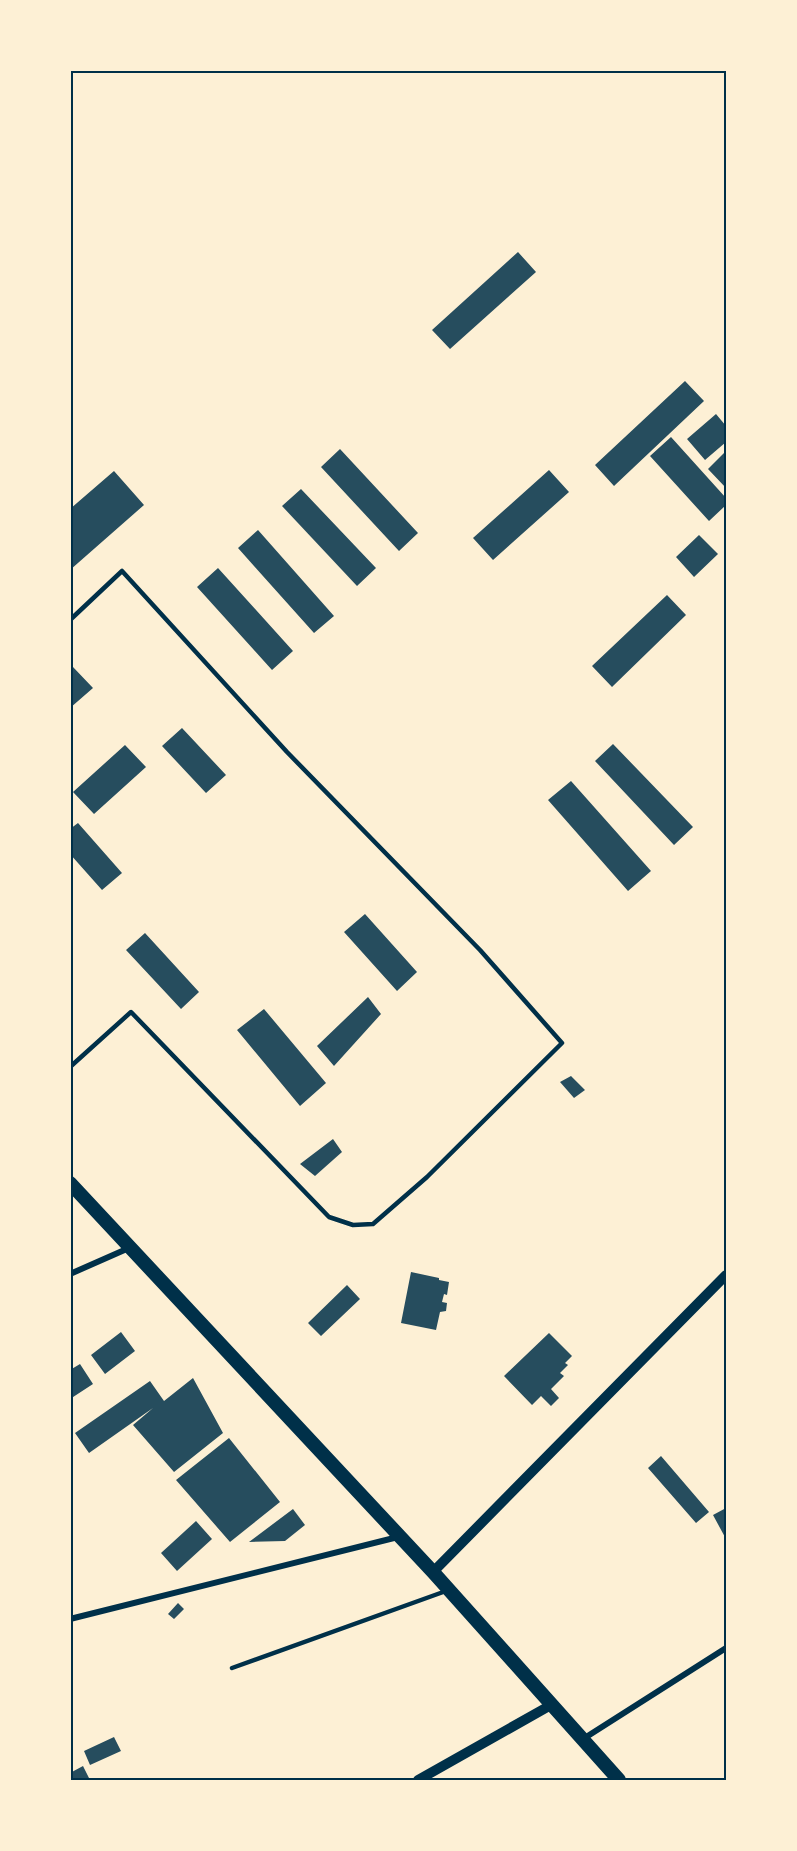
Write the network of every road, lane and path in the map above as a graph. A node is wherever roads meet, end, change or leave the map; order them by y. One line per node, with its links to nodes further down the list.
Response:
1 (70, 620): 2 (lane)
2 (70, 1067)
3 (70, 1183): 4 (main road)
4 (129, 1248): 5 (street); 7 (main road)
5 (70, 1274)
6 (726, 1275): 8 (street)
7 (399, 1536): 8 (main road); 10 (street)
8 (433, 1572): 9 (main road)
9 (449, 1590): 12 (lane); 13 (main road)
10 (70, 1620)
11 (726, 1648): 14 (street)
12 (231, 1668)
13 (551, 1705): 14 (main road); 15 (street)
14 (582, 1740): 16 (main road)
15 (418, 1780)
16 (619, 1780)

